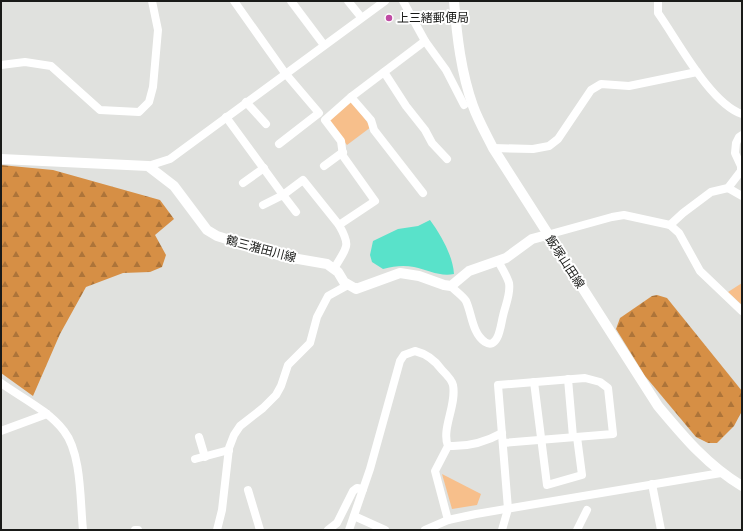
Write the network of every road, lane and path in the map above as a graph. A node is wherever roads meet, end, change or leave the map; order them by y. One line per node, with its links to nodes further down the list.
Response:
1 (152, 1): 12 (street)
2 (234, 1): 15 (street)
3 (292, 1): 11 (street)
4 (348, 1): 9 (street)
5 (385, 1): 9 (street)
6 (403, 1): 10 (street)
7 (454, 1): 24 (main road, 飯塚山田線)
8 (658, 1): 14 (street)
9 (361, 17): 11 (street)
10 (425, 41): 13 (street); 18 (street)
11 (324, 45): 15 (street)
12 (1, 65)
13 (384, 72): 16 (street); 27 (street)
14 (697, 72): 19 (street); 24 (street)
15 (285, 73): 17 (street); 23 (street)
16 (351, 97): 25 (street); 33 (street)
17 (246, 102): 20 (street); 21 (street)
18 (464, 105)
19 (742, 114)
20 (226, 117): 28 (street); 30 (street)
21 (266, 124)
22 (742, 135): 32 (street)
23 (279, 144)
24 (493, 148): 40 (main road, 飯塚山田線)
25 (343, 152): 29 (street); 38 (street)
26 (1, 159): 28 (main road)
27 (447, 159)
28 (148, 166): 42 (main road, 鶴三潴田川線)
29 (324, 166)
30 (264, 168): 31 (street); 34 (street)
31 (243, 183)
32 (728, 188): 35 (street); 39 (street)
33 (423, 193)
34 (283, 195): 36 (street); 37 (street); 38 (street)
35 (742, 196)
36 (263, 206)
37 (296, 212)
38 (339, 225): 42 (street)
39 (670, 225): 40 (street); 45 (street)
40 (547, 235): 41 (main road); 60 (main road, 飯塚山田線)
41 (498, 261): 44 (main road); 44 (street)
42 (334, 269): 43 (main road, 鶴三潴田川線)
43 (348, 285): 44 (main road); 57 (street)
44 (451, 286)
45 (742, 311)
46 (568, 379): 47 (street); 53 (street); 53 (street)
47 (534, 382): 51 (street); 54 (street)
48 (1, 383): 49 (street)
49 (47, 414): 50 (street); 69 (street)
50 (1, 431)
51 (502, 433): 55 (street); 56 (street)
52 (199, 437): 58 (street)
53 (575, 437): 54 (street); 54 (street)
54 (541, 440): 55 (street)
55 (503, 443): 65 (street)
56 (448, 446): 63 (street); 68 (street)
57 (228, 450): 58 (street); 72 (street)
58 (205, 457): 59 (street)
59 (195, 459)
60 (721, 473): 61 (street); 62 (main road, 飯塚山田線)
61 (652, 484): 65 (street); 80 (street)
62 (742, 486)
63 (363, 489): 67 (street); 74 (street)
64 (248, 490): 73 (street)
65 (508, 509): 68 (street); 78 (street)
66 (586, 510): 79 (street)
67 (354, 516): 75 (street); 76 (street)
68 (448, 520): 77 (street)
69 (83, 530)
70 (135, 530): 71 (street)
71 (138, 530)
72 (217, 530)
73 (260, 530)
74 (328, 530)
75 (349, 530)
76 (385, 530)
77 (425, 530)
78 (502, 530)
79 (577, 530)
80 (661, 530)

